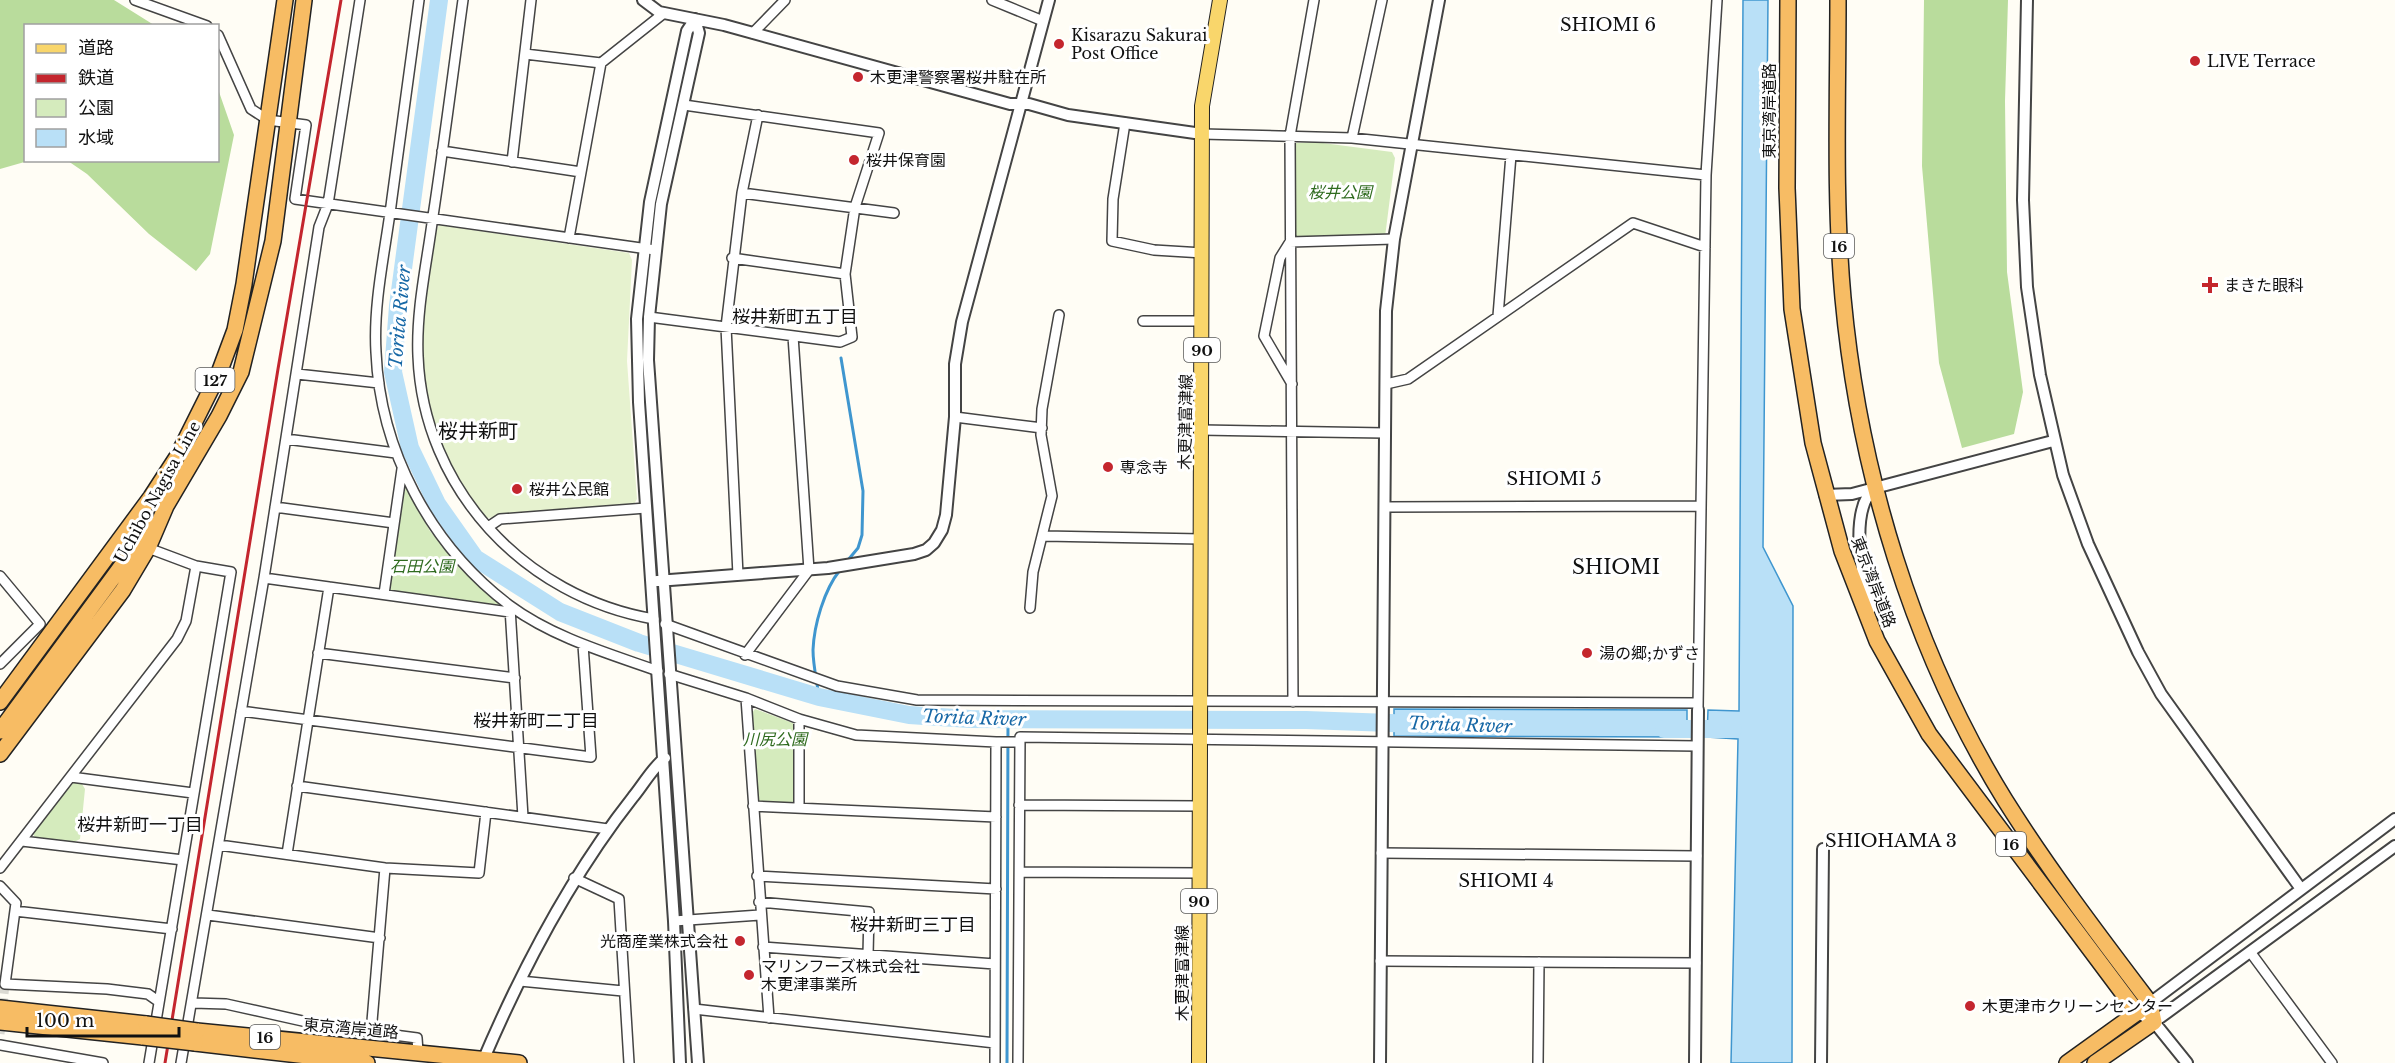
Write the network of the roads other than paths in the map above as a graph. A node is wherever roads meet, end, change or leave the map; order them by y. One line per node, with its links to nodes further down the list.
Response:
1 (135, 0): 23 (street)
2 (285, 0): 31 (highway, Uchibo Nagisa Line / 127)
3 (304, 0): 32 (highway, Uchibo Nagisa Line / 127)
4 (360, 0): 44 (street)
5 (420, 0): 47 (street)
6 (464, 0): 38 (street)
7 (531, 0): 26 (street)
8 (643, 0): 20 (street)
9 (785, 0): 24 (street)
10 (993, 0): 22 (street)
11 (1049, 0): 22 (street)
12 (1220, 0): 34 (main road, 木更津富津線 / 90)
13 (1314, 0): 35 (street)
14 (1382, 0): 36 (street)
15 (1439, 0): 37 (street)
16 (1717, 0): 42 (street)
17 (1838, 0): 77 (highway, 東京湾岸道路 / 16)
18 (2027, 0): 74 (street)
19 (1788, 2): 78 (highway, 東京湾岸道路 / 16)
20 (664, 13): 21 (street); 27 (street)
21 (695, 19): 24 (street); 29 (street); 53 (street)
22 (1043, 21): 28 (street)
23 (201, 24)
24 (753, 33): 28 (street)
25 (219, 37): 31 (street)
26 (525, 54): 27 (street); 40 (street)
27 (601, 63): 41 (street)
28 (1020, 104): 33 (street); 68 (street)
29 (684, 105): 30 (street); 53 (street)
30 (758, 115): 43 (street); 45 (street)
31 (268, 120): 32 (street); 110 (highway, Uchibo Nagisa Line / 127)
32 (289, 122): 44 (street); 79 (highway, Uchibo Nagisa Line / 127)
33 (1125, 123): 34 (street); 54 (street)
34 (1202, 134): 35 (street); 54 (main road, 木更津富津線 / 90)
35 (1290, 136): 36 (street); 51 (street)
36 (1352, 138): 37 (street)
37 (1411, 144): 39 (street); 50 (street)
38 (442, 151): 40 (street); 48 (street)
39 (1511, 154): 42 (street); 58 (street)
40 (512, 162): 41 (street)
41 (581, 172): 49 (street)
42 (1706, 175): 52 (street)
43 (742, 193): 45 (street); 55 (street)
44 (328, 204): 47 (street); 64 (street)
45 (855, 207): 46 (street); 56 (street)
46 (894, 213)
47 (390, 214): 48 (street); 65 (street)
48 (429, 219): 49 (street); 85 (street)
49 (569, 238): 53 (street)
50 (1394, 239): 51 (street); 66 (street)
51 (1290, 242): 67 (street); 67 (street)
52 (1705, 247): 58 (street); 80 (street)
53 (650, 249): 59 (street); 83 (street)
54 (1203, 253): 61 (main road, 木更津富津線 / 90)
55 (732, 258): 56 (street); 62 (street)
56 (845, 274): 63 (street)
57 (1059, 315): 69 (street)
58 (1498, 316): 66 (street)
59 (649, 317): 62 (street); 94 (street)
60 (1143, 321): 61 (street)
61 (1203, 321): 70 (main road, 木更津富津線 / 90)
62 (726, 327): 63 (street); 91 (street)
63 (793, 336): 90 (street)
64 (297, 374): 65 (street); 73 (street)
65 (379, 383): 75 (street)
66 (1386, 384): 72 (street)
67 (1293, 386): 71 (street)
68 (955, 417): 69 (street); 90 (street)
69 (1042, 428): 86 (street)
70 (1201, 430): 71 (street); 87 (main road, 木更津富津線 / 90)
71 (1293, 432): 72 (street); 112 (street)
72 (1385, 433): 82 (street)
73 (286, 439): 75 (street); 81 (street)
74 (2053, 441): 77 (street); 155 (street)
75 (396, 453): 76 (street)
76 (402, 467): 84 (street); 98 (street)
77 (1875, 488): 78 (street); 106 (street); 175 (highway, 東京湾岸道路 / 16)
78 (1826, 495): 106 (highway, 東京湾岸道路 / 16)
79 (166, 506): 88 (highway, Uchibo Nagisa Line / 127); 118 (highway, 127)
80 (1701, 506): 82 (street); 114 (street)
81 (275, 507): 84 (street); 93 (street)
82 (1385, 507): 113 (street)
83 (646, 508): 85 (street); 94 (street)
84 (394, 523): 96 (street)
85 (488, 527): 99 (street)
86 (1044, 536): 87 (street); 97 (street)
87 (1201, 539): 111 (main road, 木更津富津線 / 90)
88 (148, 548): 89 (street); 125 (highway, Uchibo Nagisa Line / 127)
89 (196, 566): 127 (street); 129 (street)
90 (808, 570): 91 (street); 103 (street)
91 (738, 575): 94 (street)
92 (0, 576): 104 (street)
93 (264, 578): 95 (street); 115 (street)
94 (657, 581): 99 (street); 100 (street)
95 (329, 587): 96 (street); 102 (street)
96 (384, 594): 98 (street)
97 (1030, 608)
98 (510, 609): 101 (street); 108 (street)
99 (654, 619): 105 (street)
100 (665, 624): 103 (street); 107 (street)
101 (583, 645): 105 (street); 124 (street)
102 (318, 653): 108 (street); 117 (street)
103 (745, 655): 111 (street)
104 (0, 664)
105 (658, 671): 126 (street)
106 (1892, 671): 178 (highway, 東京湾岸道路 / 16)
107 (669, 674): 109 (street); 126 (street)
108 (515, 678): 124 (street)
109 (746, 698): 116 (street); 131 (street)
110 (0, 702)
111 (1199, 702): 112 (street); 119 (main road, 90)
112 (1293, 702): 113 (street)
113 (1383, 702): 114 (street); 122 (street)
114 (1698, 706): 123 (street)
115 (242, 711): 117 (street); 140 (street)
116 (800, 719): 120 (street); 133 (street)
117 (308, 720): 124 (street); 128 (street)
118 (0, 731)
119 (1199, 740): 121 (street); 122 (street); 132 (main road, 木更津富津線 / 90)
120 (996, 742): 121 (street); 136 (street)
121 (1020, 742): 130 (street)
122 (1382, 742): 123 (street); 143 (street)
123 (1697, 742): 145 (street)
124 (520, 748): 135 (street)
125 (0, 754)
126 (669, 758): 138 (street); 160 (street); 161 (street)
127 (71, 777): 129 (street); 139 (street)
128 (297, 786): 134 (street); 144 (street)
129 (193, 793): 146 (street)
130 (1019, 805): 132 (street); 149 (street)
131 (753, 806): 133 (street); 151 (street)
132 (1198, 806): 150 (main road, 木更津富津線 / 90)
133 (799, 808): 136 (street)
134 (486, 812): 135 (street); 148 (street)
135 (524, 817): 138 (street)
136 (996, 817): 154 (street)
137 (2395, 819): 155 (street)
138 (608, 829): 152 (street)
139 (22, 841): 146 (street); 147 (street)
140 (219, 845): 144 (street); 158 (street)
141 (2395, 846): 165 (street)
142 (1823, 849): 203 (street)
143 (1381, 853): 145 (street); 167 (street)
144 (287, 854): 148 (street)
145 (1697, 856): 169 (street)
146 (183, 860): 162 (street)
147 (0, 868)
148 (385, 868): 163 (street)
149 (1020, 872): 150 (street); 198 (street)
150 (1199, 873): 199 (main road, 木更津富津線 / 90)
151 (758, 876): 154 (street); 156 (street)
152 (574, 878): 171 (street); 172 (street)
153 (0, 886): 157 (street)
154 (996, 889): 170 (street)
155 (2301, 889): 175 (street)
156 (759, 902): 159 (street); 166 (street)
157 (15, 911): 162 (street); 173 (street)
158 (208, 915): 163 (street); 174 (street)
159 (760, 915): 160 (street); 164 (street)
160 (686, 920): 161 (street); 177 (street)
161 (674, 921): 195 (street)
162 (172, 929): 173 (street)
163 (380, 938): 183 (street)
164 (763, 947): 166 (street); 179 (street)
165 (2251, 953): 181 (street); 207 (street)
166 (868, 955): 170 (street)
167 (1380, 961): 168 (street); 200 (street)
168 (1539, 962): 169 (street); 201 (street)
169 (1696, 963): 202 (street)
170 (995, 964): 185 (street)
171 (520, 981): 172 (street); 188 (street)
172 (623, 991): 194 (street)
173 (158, 1001): 190 (street)
174 (193, 1003): 183 (street); 191 (street)
175 (2150, 1003): 178 (highway); 181 (highway, 東京湾岸道路 / 16)
176 (0, 1008): 182 (highway, 東京湾岸道路 / 16)
177 (694, 1009): 179 (street); 196 (street)
178 (2137, 1012): 181 (street); 204 (highway)
179 (769, 1018): 185 (street)
180 (0, 1022): 182 (highway, 東京湾岸道路 / 16)
181 (2154, 1022): 205 (highway); 206 (street)
182 (144, 1031): 184 (highway, 東京湾岸道路 / 16, bridge)
183 (372, 1033): 187 (street)
184 (196, 1037): 187 (highway, 東京湾岸道路 / 16); 192 (highway, 東京湾岸道路 / 16)
185 (995, 1043): 197 (street)
186 (0, 1046): 189 (street)
187 (418, 1052): 188 (highway, 東京湾岸道路 / 16)
188 (483, 1061): 193 (highway, 東京湾岸道路 / 16)
189 (103, 1063)
190 (148, 1063)
191 (181, 1063)
192 (367, 1063)
193 (519, 1063)
194 (629, 1063)
195 (680, 1063)
196 (698, 1063)
197 (995, 1063)
198 (1018, 1063)
199 (1199, 1063)
200 (1380, 1063)
201 (1538, 1063)
202 (1695, 1063)
203 (1821, 1063)
204 (2067, 1063)
205 (2095, 1063)
206 (2187, 1063)
207 (2332, 1063)

